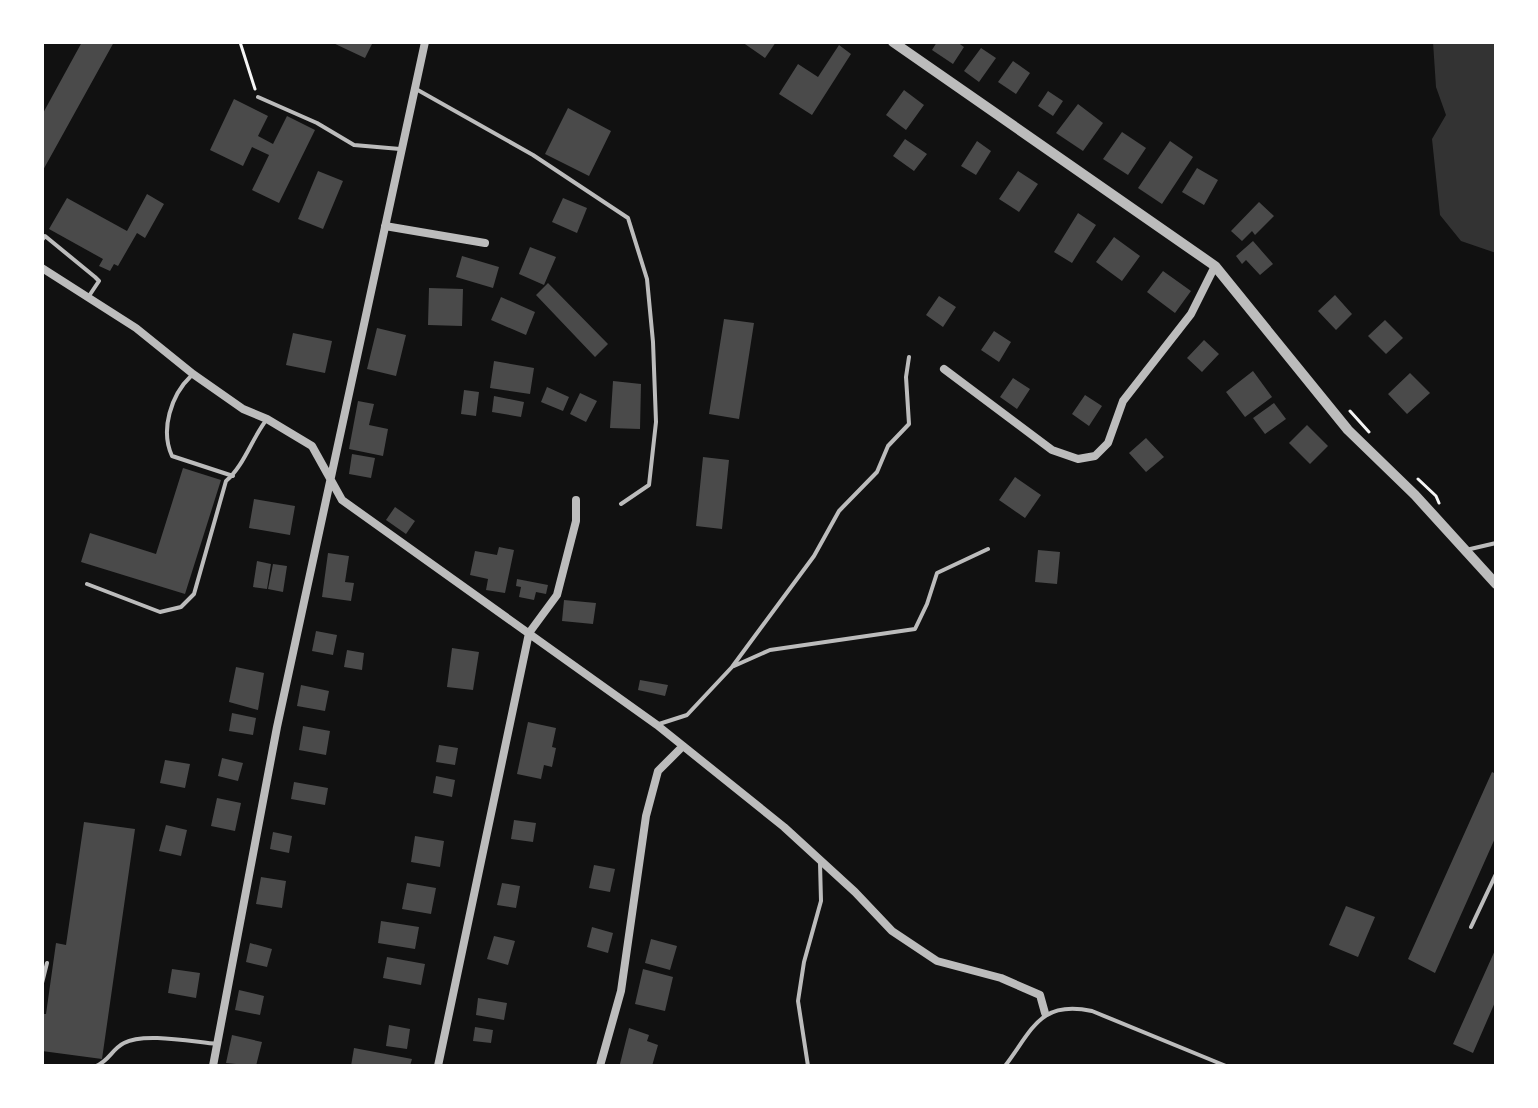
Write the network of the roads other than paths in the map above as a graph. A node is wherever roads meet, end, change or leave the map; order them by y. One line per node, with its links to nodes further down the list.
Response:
1 (425, 42): 3 (street)
2 (893, 42): 9 (street)
3 (416, 89): 5 (street); 19 (lane)
4 (258, 97): 5 (lane)
5 (402, 150): 6 (street)
6 (385, 226): 8 (street); 17 (street)
7 (42, 240): 11 (lane)
8 (485, 243)
9 (1215, 266): 13 (street); 22 (street)
10 (42, 268): 11 (street)
11 (87, 298): 14 (street)
12 (909, 357): 26 (lane)
13 (944, 369)
14 (193, 374): 15 (street); 16 (lane)
15 (267, 419): 16 (lane); 17 (street)
16 (233, 476): 23 (lane)
17 (330, 480): 25 (street); 35 (street)
18 (576, 500): 25 (street)
19 (621, 504)
20 (1496, 543): 22 (lane)
21 (988, 549): 26 (lane)
22 (1464, 551): 24 (street)
23 (87, 584)
24 (1496, 584)
25 (529, 633): 27 (street); 38 (street)
26 (732, 667): 27 (lane)
27 (657, 725): 28 (street)
28 (683, 746): 29 (street); 39 (street)
29 (820, 860): 34 (street); 40 (lane)
30 (1496, 874): 31 (lane)
31 (1471, 927)
32 (47, 963): 33 (lane)
33 (42, 983)
34 (1045, 1013): 41 (lane); 42 (lane)
35 (217, 1044): 36 (lane); 37 (street)
36 (96, 1066)
37 (213, 1066)
38 (438, 1066)
39 (600, 1066)
40 (808, 1066)
41 (1005, 1066)
42 (1226, 1066)

